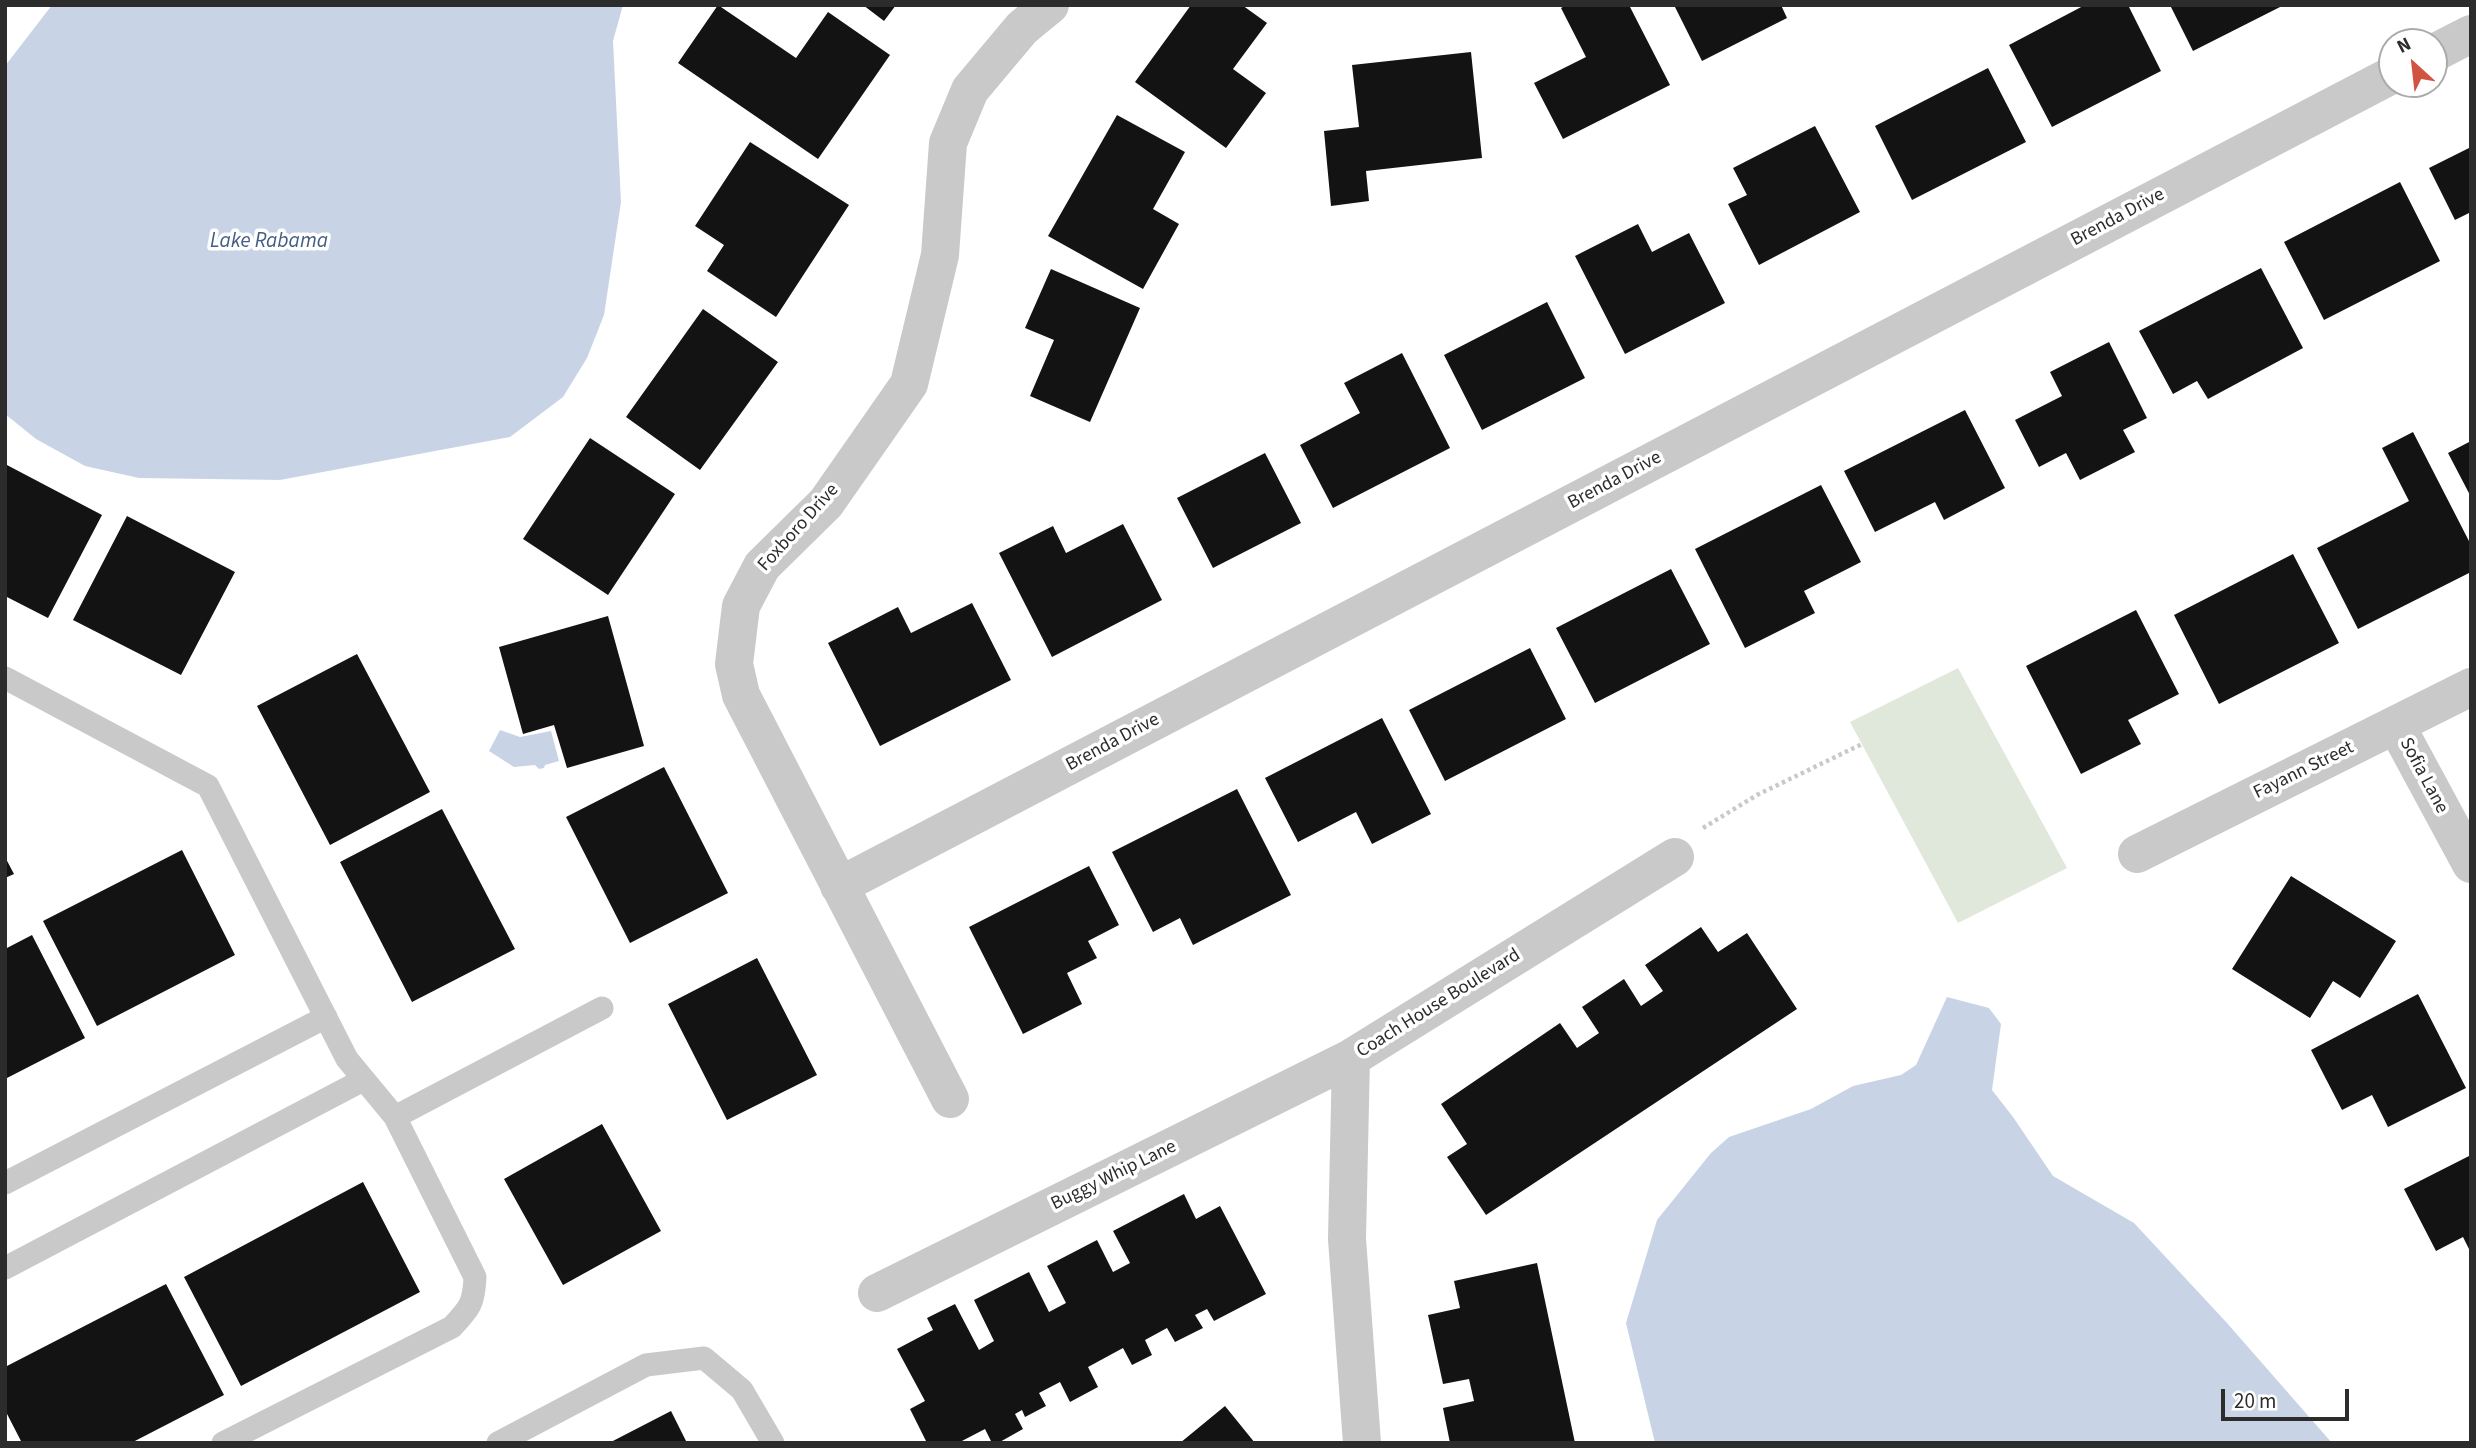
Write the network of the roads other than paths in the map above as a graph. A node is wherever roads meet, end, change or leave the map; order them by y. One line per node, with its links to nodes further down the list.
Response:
1 (1050, 5): 11 (street, Foxboro Drive)
2 (2471, 34): 3 (street)
3 (2448, 46)
4 (2378, 82): 11 (street, Brenda Drive)
5 (5, 678): 13 (lane)
6 (2471, 687): 7 (street, Fayann Street)
7 (2396, 725): 8 (street, Fayann Street); 10 (street, Sofia Lane)
8 (2137, 854)
9 (1675, 857): 14 (street, Coach House Boulevard)
10 (2471, 864)
11 (839, 886): 16 (street, Foxboro Drive)
12 (601, 1008): 17 (lane)
13 (326, 1017): 15 (lane); 18 (lane)
14 (1351, 1058): 20 (street, Buggy Whip Lane); 24 (street, Coach House Boulevard)
15 (363, 1080): 17 (lane); 19 (lane)
16 (950, 1099)
17 (395, 1116): 21 (lane)
18 (5, 1183)
19 (5, 1268)
20 (877, 1293)
21 (223, 1443)
22 (498, 1443): 23 (lane)
23 (773, 1443)
24 (1362, 1443)

